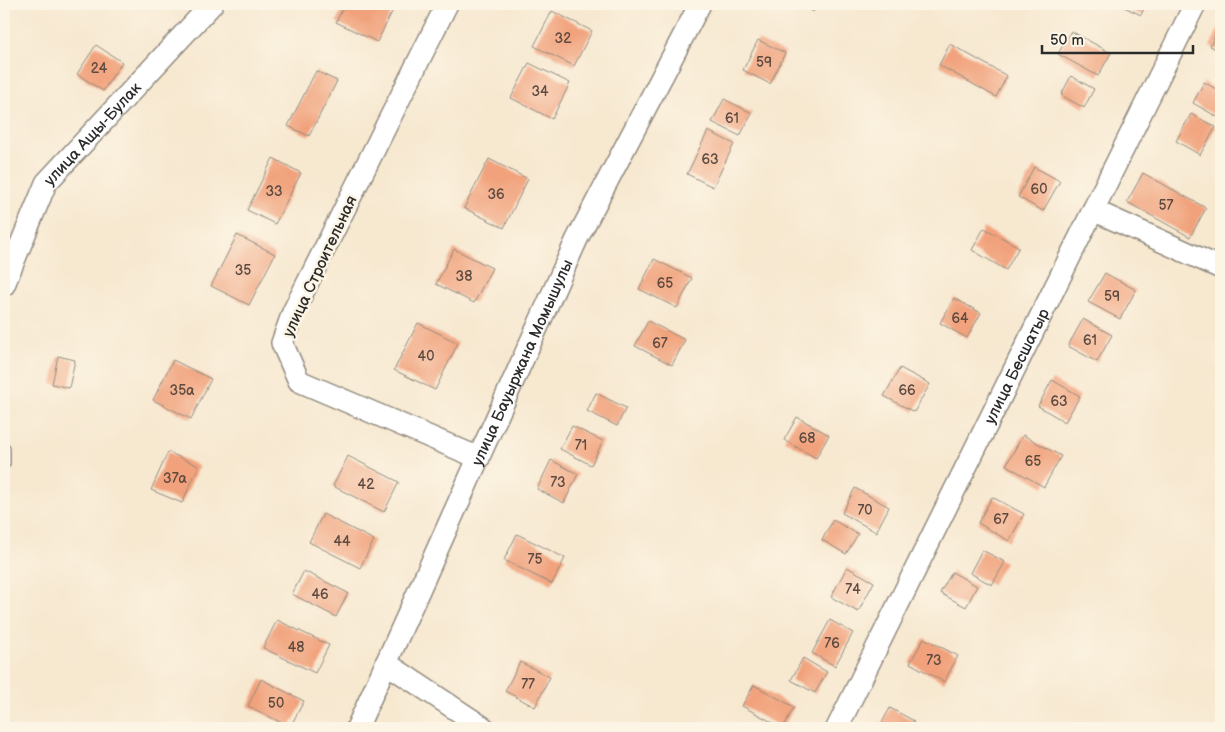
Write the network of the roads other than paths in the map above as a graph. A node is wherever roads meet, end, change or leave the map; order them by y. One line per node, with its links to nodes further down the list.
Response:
1 (212, 4): 7 (street, улица Ащы-Булак)
2 (447, 4): 9 (street, улица Строительная)
3 (700, 4): 9 (street, улица Бауыржана Момышулы)
4 (1195, 4): 5 (street, улица Бесшатыр)
5 (1093, 210): 6 (street); 14 (street, улица Бесшатыр)
6 (1221, 268)
7 (4, 285)
8 (4, 449): 10 (lane)
9 (479, 458): 11 (street, улица Бауыржана Момышулы)
10 (4, 463)
11 (386, 663): 12 (street, улица Бауыржана Момышулы); 13 (street)
12 (357, 728)
13 (484, 728)
14 (837, 728)

